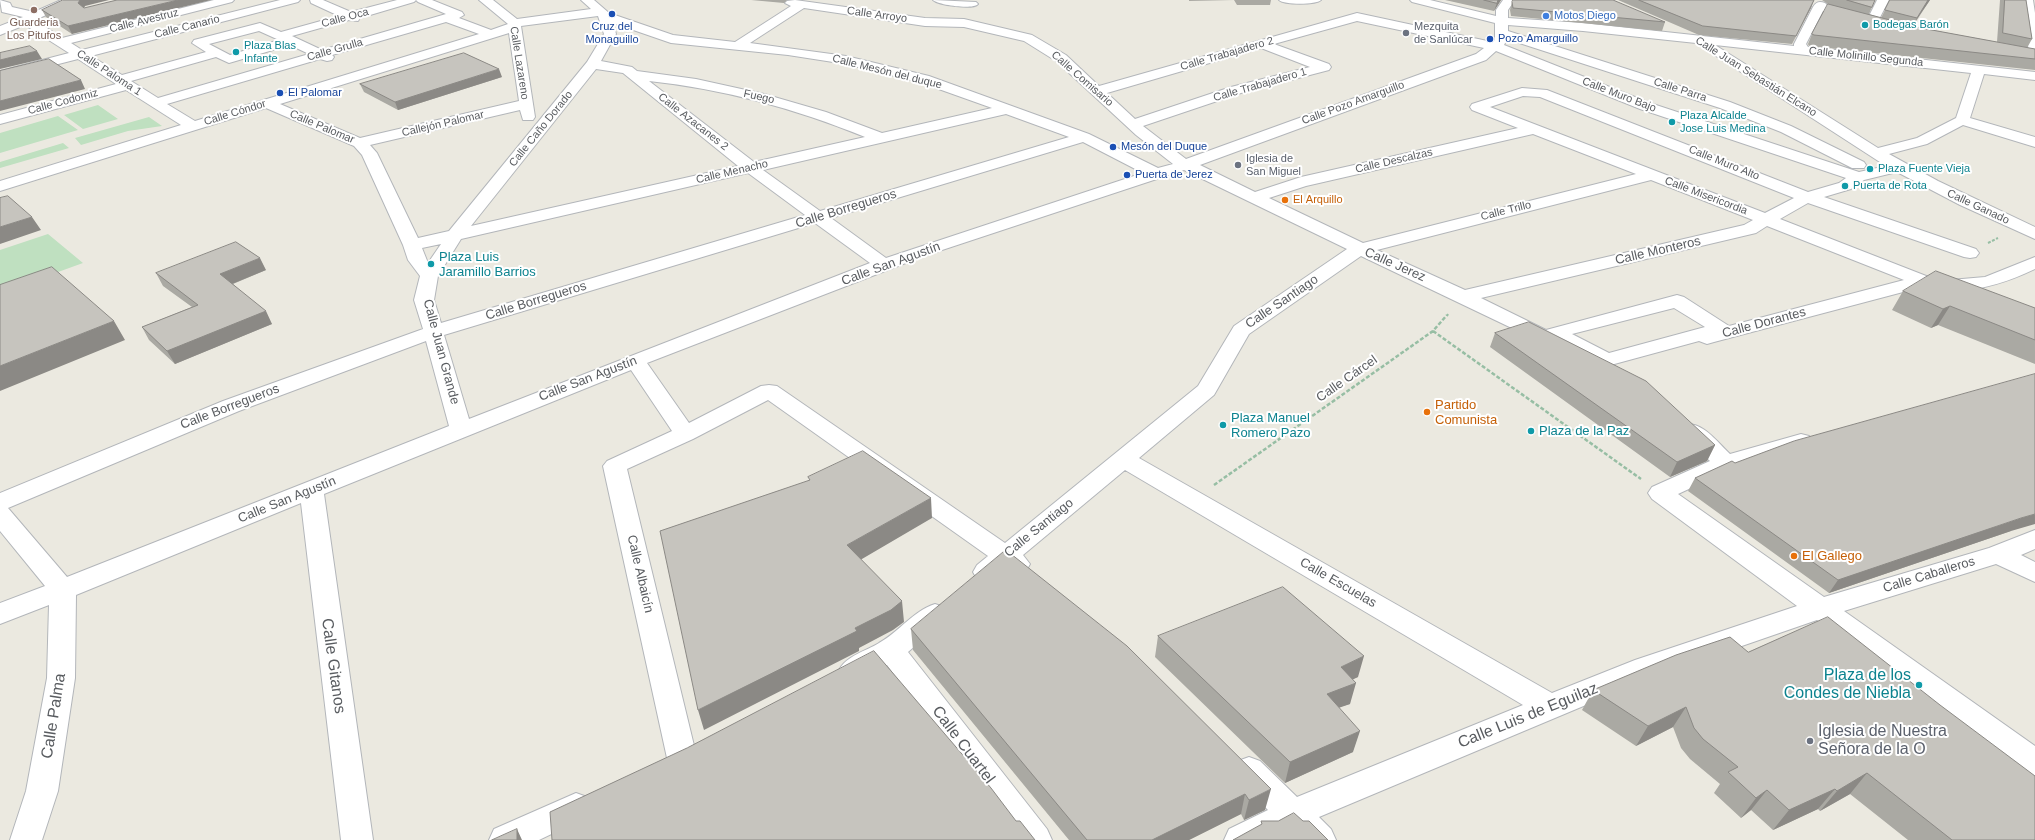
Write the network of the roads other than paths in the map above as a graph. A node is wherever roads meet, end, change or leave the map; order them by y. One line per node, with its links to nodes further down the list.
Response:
1 (71, 0): 22 (street)
2 (228, 0): 24 (street, Calle Avestruz)
3 (294, 0): 32 (street, Calle Canario)
4 (316, 0): 21 (street)
5 (410, 0): 21 (street, Calle Oca)
6 (422, 0): 23 (street)
7 (485, 0): 29 (street, Calle Lazareno)
8 (587, 0): 20 (street)
9 (939, 0): 16 (street)
10 (1285, 0): 11 (street)
11 (1315, 0)
12 (1416, 0): 36 (street)
13 (1509, 0): 36 (street)
14 (1883, 0): 25 (street)
15 (2027, 0): 46 (street)
16 (971, 2): 27 (street)
17 (796, 3): 27 (street, Calle Arroyo); 44 (street)
18 (1818, 3): 25 (street); 45 (street)
19 (0, 4): 22 (street)
20 (602, 14): 29 (street, Calle Cóndor); 44 (street, Calle Mesón del duque); 53 (street, Calle Caño Dorado)
21 (350, 16): 34 (street); 37 (street, Calle Oca)
22 (31, 18): 31 (street); 33 (street, Calle Paloma 1)
23 (446, 18): 34 (street, Calle Grulla); 35 (street)
24 (151, 19): 32 (street); 40 (street, Calle Avestruz)
25 (1873, 20): 28 (street)
26 (1656, 22): 38 (street, Calle Juan Sebastián Elcano)
27 (964, 23): 59 (street, Calle Comisario)
28 (1888, 24)
29 (514, 25): 35 (street, Calle Cóndor); 62 (street, Calle Lazareno)
30 (60, 28): 33 (street)
31 (0, 31)
32 (173, 31): 42 (street); 50 (street, Calle Canario)
33 (44, 32): 40 (street, Calle Paloma 1)
34 (392, 34): 41 (street); 49 (street, Calle Grulla)
35 (490, 34): 61 (street, Calle Cóndor)
36 (1499, 34): 38 (street, Calle Molinillo Segunda); 43 (street, Calle Trabajadero 2); 76 (street, Calle Pozo Amarguillo); 79 (street, Calle Parra); 82 (street, Calle Muro Bajo)
37 (279, 36): 39 (street); 42 (street)
38 (1696, 39): 45 (street, Calle Molinillo Segunda); 75 (street, Calle Juan Sebastián Elcano)
39 (291, 41): 47 (street); 49 (street)
40 (60, 42): 50 (street, Calle Paloma 1)
41 (410, 42)
42 (198, 43): 47 (street)
43 (1262, 44): 59 (street, Calle Trabajadero 2); 67 (street, Calle Trabajadero 1)
44 (737, 46): 64 (street, Calle Mesón del duque)
45 (1802, 50): 54 (street, Calle Molinillo Segunda)
46 (2035, 52)
47 (217, 53): 58 (street)
48 (2020, 53): 51 (street)
49 (321, 54): 52 (street); 60 (street, Calle Grulla)
50 (80, 55): 55 (street, Calle Canario); 58 (street, Calle Paloma 1)
51 (2035, 56)
52 (340, 63)
53 (593, 64): 56 (street, Calle Azacanes 2); 72 (street, Calle Caño Dorado)
54 (1979, 69): 57 (street, Calle Molinillo Segunda); 66 (street)
55 (0, 75)
56 (633, 75): 71 (street, Fuego); 78 (street, Calle Azacanes 2)
57 (2035, 76)
58 (123, 82): 60 (street, Calle Paloma 1); 65 (street, Calle Codorniz)
59 (1097, 91): 67 (street, Calle Comisario)
60 (155, 103): 68 (street, Calle Paloma 1)
61 (266, 103): 68 (street, Calle Cóndor); 74 (street, Calle Palomar)
62 (526, 104): 72 (street, Calle Lazareno); 74 (street, Callejón Palomar)
63 (1477, 107): 69 (street, Calle Misericordia); 84 (street, Calle Muro Alto)
64 (1008, 109): 70 (street, Calle Mesón del duque); 71 (street, Calle Menacho)
65 (0, 120)
66 (1962, 120): 73 (street); 75 (street)
67 (1133, 124): 76 (street, Calle Comisario)
68 (192, 126): 83 (street, Calle Cóndor)
69 (1535, 129): 81 (street, Calle Misericordia); 85 (street, Calle Descalzas)
70 (1084, 137): 80 (street, Calle Mesón del duque); 86 (street, Calle Borregueros)
71 (881, 138): 78 (street, Calle Menacho)
72 (532, 140): 89 (street, Calle Caño Dorado)
73 (2035, 142)
74 (359, 144): 90 (street, Calle Palomar)
75 (1877, 154): 77 (street, Calle Juan Sebastián Elcano)
76 (1184, 165): 80 (street, Calle San Agustín); 85 (street, Calle Jerez)
77 (1900, 167): 79 (street); 88 (street, Calle Ganado)
78 (751, 168): 86 (street, Calle Azacanes 2); 89 (street, Calle Menacho)
79 (1874, 172): 82 (street)
80 (1157, 174): 94 (street, Calle San Agustín)
81 (1653, 175): 87 (street, Calle Misericordia); 91 (street, Calle Trillo)
82 (1858, 177): 84 (street, Calle Monteros)
83 (0, 186)
84 (1807, 197): 87 (street, Calle Monteros); 92 (street, Calle Muro Alto)
85 (1254, 198): 91 (street, Calle Jerez)
86 (819, 217): 94 (street, Calle Azacanes 2); 99 (street, Calle Borregueros)
87 (1767, 220): 96 (street, Calle Misericordia); 98 (street, Calle Monteros)
88 (2035, 234)
89 (455, 235): 90 (street); 95 (street)
90 (412, 245): 95 (street)
91 (1359, 249): 98 (street, Calle Jerez); 107 (street, Calle Santiago)
92 (1970, 253)
93 (2035, 262): 97 (street)
94 (884, 265): 101 (street, Calle San Agustín)
95 (429, 276): 99 (street, Calle Juan Grande)
96 (1928, 283): 97 (street, Calle Misericordia); 97 (street); 102 (street, Calle Dorantes)
97 (1987, 293)
98 (1464, 296): 102 (street, Calle Jerez)
99 (433, 332): 104 (street, Calle Juan Grande); 110 (street, Calle Borregueros)
100 (1554, 333): 100 (street)
101 (635, 361): 104 (street, Calle San Agustín); 105 (street)
102 (1613, 371)
103 (1676, 416): 108 (street)
104 (461, 428): 109 (street, Calle San Agustín)
105 (685, 434): 114 (street); 124 (street, Calle Albaicín)
106 (1821, 435): 108 (street)
107 (1124, 459): 114 (street, Calle Santiago); 122 (street, Calle Escuelas)
108 (1726, 463): 118 (street)
109 (312, 491): 117 (street, Calle San Agustín); 129 (street, Calle Gitanos)
110 (0, 502)
111 (0, 514): 117 (street)
112 (2035, 539): 113 (street, Calle Caballeros)
113 (1998, 554): 115 (street); 118 (street, Calle Caballeros)
114 (1006, 556): 116 (street); 120 (street, Calle Santiago)
115 (2035, 573)
116 (1037, 580)
117 (63, 590): 119 (street, Calle San Agustín); 128 (street, Calle Palma)
118 (1822, 608): 122 (street, Calle Luis de Eguilaz); 125 (street)
119 (0, 614)
120 (891, 650): 121 (street, Calle Santiago); 131 (street, Calle Cuartel)
121 (828, 682)
122 (1551, 706): 127 (street, Calle Luis de Eguilaz)
123 (1231, 752): 127 (street)
124 (682, 757)
125 (2035, 763)
126 (597, 797): 130 (street)
127 (1293, 813): 132 (street, Calle Luis de Eguilaz); 133 (street)
128 (26, 840)
129 (357, 840)
130 (505, 840)
131 (1036, 840)
132 (1240, 840)
133 (1320, 840)

